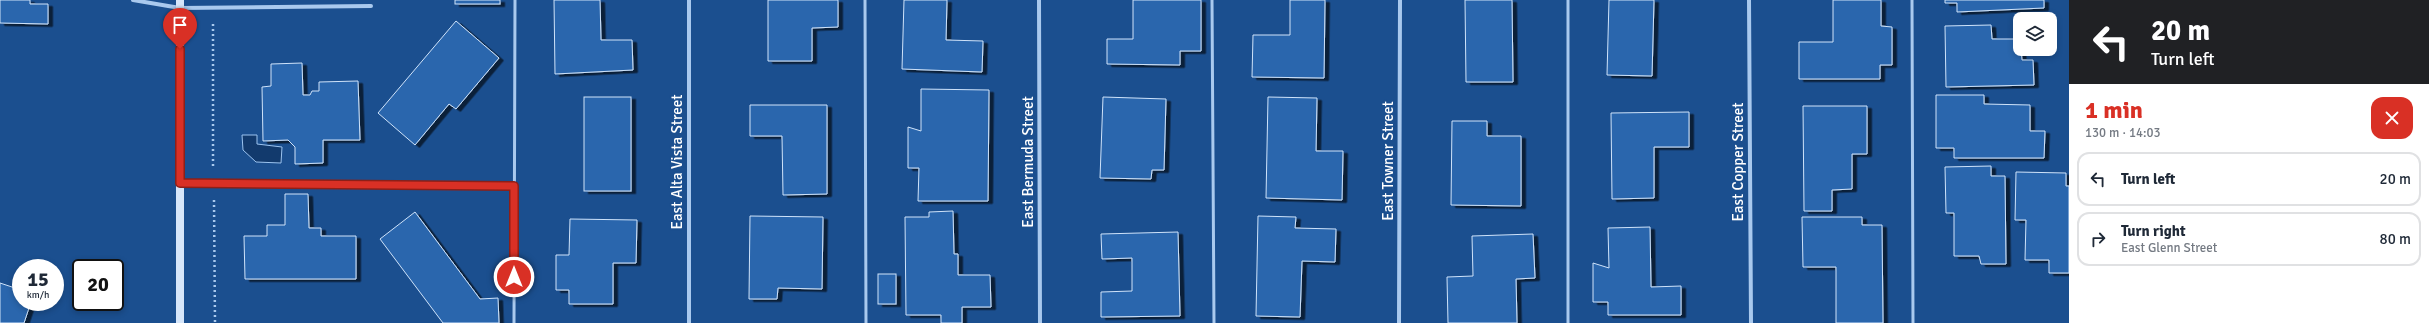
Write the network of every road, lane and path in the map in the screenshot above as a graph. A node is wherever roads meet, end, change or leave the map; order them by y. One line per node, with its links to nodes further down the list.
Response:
1 (133, 0): 11 (street)
2 (514, 0): 14 (lane)
3 (689, 0): 17 (street, East Alta Vista Street)
4 (864, 0): 18 (lane)
5 (1039, 0): 19 (street, East Bermuda Street)
6 (1212, 0): 20 (lane)
7 (1400, 0): 21 (street, East Towner Street)
8 (1568, 0): 22 (lane)
9 (1748, 0): 23 (street, East Copper Street)
10 (1912, 0): 24 (lane)
11 (180, 4): 12 (street); 13 (street)
12 (371, 6)
13 (180, 183): 14 (lane); 15 (street)
14 (514, 186): 16 (lane)
15 (180, 323)
16 (514, 323)
17 (689, 323)
18 (866, 323)
19 (1040, 323)
20 (1214, 323)
21 (1400, 323)
22 (1568, 323)
23 (1751, 323)
24 (1913, 323)

